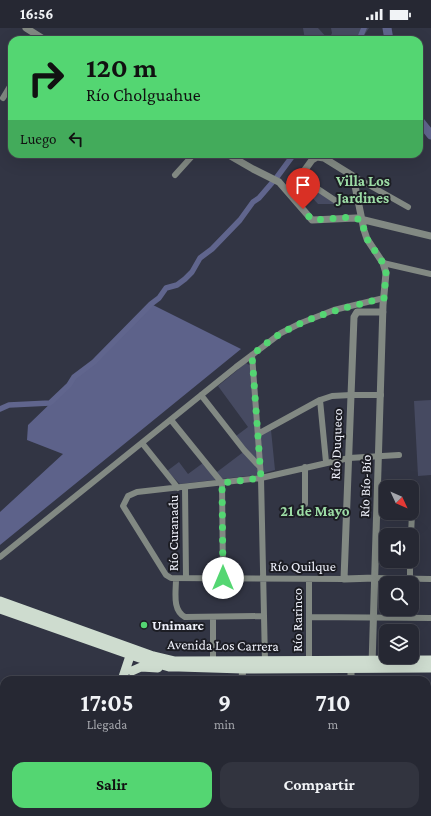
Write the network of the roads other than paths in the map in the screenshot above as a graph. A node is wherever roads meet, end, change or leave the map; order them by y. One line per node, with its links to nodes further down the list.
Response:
1 (26, 28): 2 (street)
2 (37, 36)
3 (8, 90): 4 (street)
4 (3, 98)
5 (190, 158): 9 (street)
6 (234, 158): 12 (street)
7 (317, 158): 11 (street)
8 (324, 158): 10 (street)
9 (175, 175)
10 (353, 176): 13 (street); 14 (street)
11 (300, 177): 12 (street); 13 (street)
12 (289, 192): 15 (street)
13 (357, 199): 15 (street)
14 (408, 207)
15 (362, 220): 16 (street); 17 (street)
16 (431, 236)
17 (383, 263): 18 (street); 19 (street, Río Bío-Bío)
18 (431, 274)
19 (384, 305): 20 (street); 22 (street, Río Duqueco); 23 (street, Río Bío-Bío)
20 (252, 355): 21 (street); 26 (street)
21 (202, 394): 25 (street); 32 (street)
22 (351, 395): 23 (street); 24 (street); 30 (street, Río Duqueco)
23 (380, 395): 28 (street, Río Bío-Bío)
24 (320, 400): 26 (street); 31 (street)
25 (171, 420): 27 (street); 35 (street)
26 (258, 434): 32 (street)
27 (142, 443): 36 (street); 38 (street)
28 (379, 455): 29 (street); 30 (street); 41 (street, Río Bío-Bío)
29 (399, 455)
30 (349, 458): 31 (street); 47 (street, Río Duqueco)
31 (326, 462): 33 (street)
32 (260, 466): 34 (street)
33 (305, 467): 34 (street); 37 (street)
34 (261, 478): 35 (street); 45 (street)
35 (222, 483): 36 (street); 40 (street)
36 (182, 488): 39 (street, Río Curanadu); 44 (street)
37 (305, 504)
38 (0, 557)
39 (186, 578): 40 (street, Río Quilque); 44 (street, Río Quilque)
40 (223, 578): 45 (street, Río Quilque)
41 (375, 578): 42 (street, Río Quilque); 47 (street, Río Quilque); 55 (street, Río Bío-Bío)
42 (379, 578)
43 (419, 578): 48 (street, Río Quilque)
44 (176, 579): 53 (street)
45 (264, 579): 46 (street, Río Quilque); 52 (street)
46 (309, 579): 47 (street, Río Quilque); 54 (street, Río Rarinco)
47 (344, 579)
48 (431, 579)
49 (0, 601): 51 (main road, Avenida Los Carrera)
50 (0, 608): 51 (main road, Avenida Los Carrera)
51 (19, 611): 57 (main road, Avenida Los Carrera)
52 (264, 616): 53 (street); 61 (street)
53 (213, 617): 60 (street)
54 (309, 617): 55 (street); 58 (street, Río Rarinco)
55 (374, 618): 56 (street); 62 (street, Río Bío-Bío)
56 (431, 618)
57 (135, 653): 60 (main road, Avenida Los Carrera); 64 (main road, Avenida Los Carrera); 67 (main road); 68 (main road)
58 (309, 660): 61 (main road, Avenida Los Carrera); 62 (main road, Avenida Los Carrera)
59 (431, 660): 62 (main road, Avenida Los Carrera)
60 (213, 661): 63 (main road, Avenida Los Carrera)
61 (265, 661): 63 (main road, Avenida Los Carrera)
62 (372, 664): 65 (main road, Avenida Los Carrera); 66 (main road, Avenida Los Carrera)
63 (243, 665): 64 (main road, Avenida Los Carrera); 65 (main road, Avenida Los Carrera); 70 (street)
64 (179, 667): 67 (main road)
65 (351, 668): 71 (street)
66 (431, 668)
67 (132, 671): 69 (main road)
68 (124, 676)
69 (130, 676)
70 (242, 676)
71 (351, 676)

